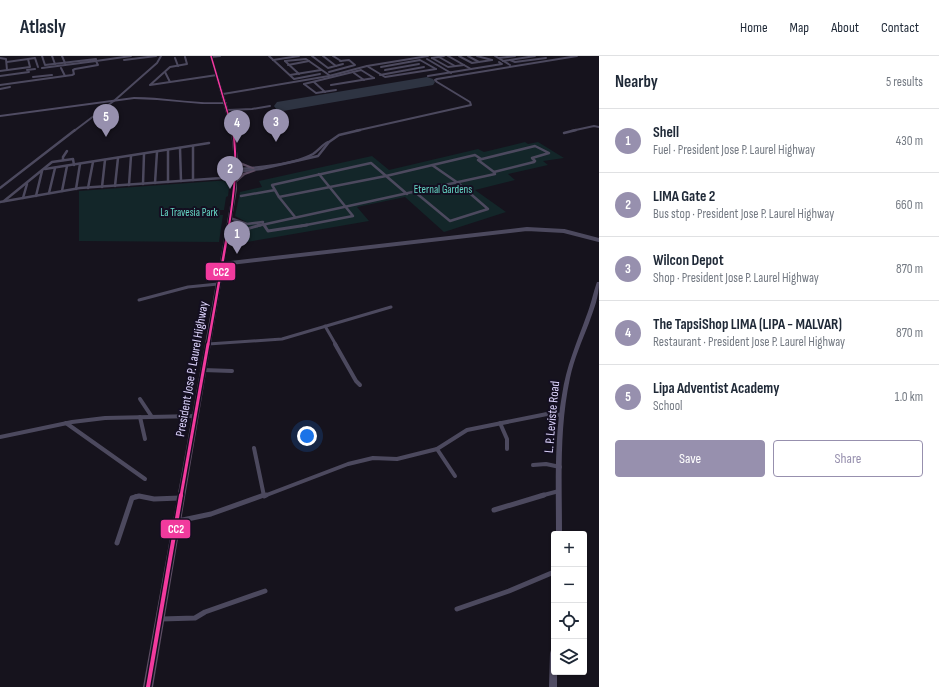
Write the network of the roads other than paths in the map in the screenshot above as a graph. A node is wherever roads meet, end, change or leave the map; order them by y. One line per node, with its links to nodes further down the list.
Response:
1 (42, 56): 60 (street)
2 (52, 56): 60 (street)
3 (62, 56): 59 (street)
4 (72, 56): 54 (street)
5 (84, 56): 42 (street)
6 (94, 56): 48 (street)
7 (104, 56): 39 (street)
8 (129, 56): 29 (street)
9 (156, 56): 30 (street)
10 (161, 56): 123 (street)
11 (220, 56): 32 (street)
12 (269, 56): 13 (street); 44 (street)
13 (275, 56)
14 (299, 56): 40 (street)
15 (312, 56): 64 (street)
16 (323, 56): 70 (street)
17 (333, 56): 50 (street)
18 (444, 56): 34 (street)
19 (448, 56): 45 (street)
20 (459, 56): 37 (street)
21 (468, 56): 56 (street)
22 (477, 56): 57 (street)
23 (495, 56): 38 (street)
24 (515, 56): 38 (street)
25 (535, 56): 46 (street)
26 (544, 56): 46 (street)
27 (577, 56): 130 (street)
28 (35, 57): 41 (street); 76 (street)
29 (117, 57): 39 (street)
30 (137, 57): 43 (street)
31 (185, 57): 68 (street)
32 (211, 57): 102 (highway, President Jose P. Laurel Highway)
33 (427, 57): 71 (street); 96 (street)
34 (439, 57): 72 (street); 72 (street)
35 (0, 58): 53 (street)
36 (175, 58): 68 (street)
37 (463, 58): 45 (street); 56 (street)
38 (499, 58): 52 (street)
39 (106, 59): 48 (street)
40 (282, 59): 44 (street); 49 (street)
41 (28, 60): 47 (street); 81 (street)
42 (86, 60): 48 (street); 54 (street)
43 (124, 60)
44 (273, 60): 103 (street)
45 (454, 60): 65 (street)
46 (510, 60): 52 (street)
47 (17, 61): 53 (street); 81 (street)
48 (96, 61): 77 (street); 78 (street); 105 (street)
49 (285, 61): 55 (street); 61 (street)
50 (340, 61): 70 (street); 88 (street)
51 (414, 61): 62 (street); 85 (street); 86 (street)
52 (503, 61): 67 (street)
53 (7, 62): 83 (street)
54 (75, 62): 59 (street)
55 (309, 62): 61 (street); 69 (street)
56 (480, 62): 57 (street)
57 (492, 62): 66 (street)
58 (499, 62): 66 (street)
59 (65, 63): 60 (street)
60 (55, 64)
61 (288, 64): 98 (street)
62 (419, 64): 75 (street); 85 (street)
63 (485, 64): 74 (street)
64 (324, 65): 69 (street); 79 (street)
65 (464, 65): 72 (street); 82 (street)
66 (496, 65): 74 (street)
67 (510, 65)
68 (178, 66): 89 (street)
69 (316, 66): 84 (street)
70 (336, 66): 79 (street)
71 (367, 66): 91 (street); 106 (street)
72 (456, 66)
73 (478, 66): 80 (street)
74 (489, 66): 80 (street)
75 (424, 67): 86 (street); 95 (street)
76 (36, 68): 77 (street); 87 (street)
77 (51, 68): 78 (street); 101 (street)
78 (61, 68): 105 (street)
79 (328, 68): 88 (street)
80 (481, 68): 82 (street)
81 (18, 69): 83 (street)
82 (471, 69): 96 (street)
83 (8, 70): 97 (street)
84 (320, 70): 98 (street); 106 (street)
85 (385, 70): 95 (street)
86 (429, 70): 104 (street)
87 (31, 71): 92 (street); 97 (street); 108 (street)
88 (333, 71): 90 (street)
89 (165, 72): 114 (street); 114 (street)
90 (329, 72)
91 (375, 72): 94 (street); 104 (street)
92 (20, 73): 100 (street); 113 (street)
93 (354, 73): 94 (street); 110 (street); 111 (street)
94 (366, 73): 111 (street)
95 (389, 73): 104 (street)
96 (450, 73): 107 (street)
97 (0, 74): 100 (street)
98 (299, 74): 103 (street)
99 (320, 74): 103 (street)
100 (9, 75): 116 (street)
101 (52, 75): 108 (street); 109 (street)
102 (217, 75): 114 (street); 122 (highway, President Jose P. Laurel Highway)
103 (290, 75)
104 (380, 75)
105 (65, 76): 109 (street)
106 (329, 76): 122 (street)
107 (428, 76)
108 (32, 77): 112 (street)
109 (53, 78): 112 (street)
110 (324, 80): 115 (street); 117 (street)
111 (364, 80): 117 (street)
112 (33, 81): 113 (street)
113 (22, 82): 116 (street)
114 (170, 82)
115 (314, 82): 121 (street); 121 (street)
116 (11, 84): 118 (street)
117 (331, 85): 121 (street)
118 (0, 86)
119 (10, 87): 120 (street)
120 (0, 89)
121 (325, 92)
122 (223, 94): 124 (highway, President Jose P. Laurel Highway)
123 (115, 100): 124 (main road); 127 (main road); 168 (street)
124 (226, 103): 126 (highway, President Jose P. Laurel Highway)
125 (270, 106): 126 (street)
126 (228, 110): 153 (highway, President Jose P. Laurel Highway)
127 (0, 116)
128 (599, 127): 129 (street)
129 (564, 132)
130 (329, 142): 134 (street); 136 (street)
131 (210, 143): 132 (street)
132 (193, 146): 133 (street); 157 (street)
133 (180, 148): 135 (street); 158 (street)
134 (318, 149): 136 (street); 151 (street)
135 (168, 150): 138 (street); 159 (street)
136 (323, 150): 151 (street)
137 (66, 151): 143 (street)
138 (157, 152): 139 (street); 161 (street)
139 (144, 154): 140 (street); 163 (street)
140 (131, 156): 141 (street); 164 (street)
141 (118, 158): 144 (street); 166 (street)
142 (481, 159): 148 (street); 154 (street); 154 (street)
143 (63, 160): 147 (street); 152 (street)
144 (105, 160): 145 (street); 165 (street)
145 (93, 162): 146 (street); 169 (street)
146 (80, 164): 147 (street); 170 (street)
147 (74, 165): 149 (street)
148 (432, 165): 156 (street); 162 (street)
149 (67, 166): 150 (street); 172 (street)
150 (55, 168): 152 (street); 174 (street)
151 (254, 169): 153 (highway); 153 (street); 153 (highway)
152 (43, 170): 160 (street); 176 (street)
153 (236, 172): 157 (street); 183 (highway, President Jose P. Laurel Highway)
154 (494, 172): 162 (street)
155 (319, 174): 156 (street); 167 (street); 171 (street)
156 (386, 176): 167 (street); 175 (street)
157 (193, 180): 158 (street)
158 (181, 181): 159 (street)
159 (168, 182): 161 (street)
160 (27, 183): 179 (street); 180 (street)
161 (155, 183): 163 (street)
162 (458, 183): 173 (street); 173 (street)
163 (142, 184): 164 (street)
164 (129, 185): 166 (street)
165 (102, 186): 166 (street); 169 (street)
166 (115, 186)
167 (328, 187): 178 (street); 181 (street)
168 (0, 188)
169 (88, 188): 170 (street)
170 (76, 189): 172 (street)
171 (275, 190): 177 (street); 178 (street)
172 (62, 191): 174 (street)
173 (414, 192): 175 (street)
174 (49, 194): 176 (street)
175 (407, 194): 181 (street)
176 (36, 196): 179 (street)
177 (241, 196)
178 (279, 197): 182 (street)
179 (23, 198): 180 (street)
180 (1, 202)
181 (346, 207): 182 (street); 185 (street)
182 (295, 217): 185 (street)
183 (230, 218): 184 (street); 187 (highway, President Jose P. Laurel Highway)
184 (243, 223): 185 (street); 186 (street)
185 (264, 223): 186 (street)
186 (244, 229): 187 (street)
187 (227, 235): 189 (highway, President Jose P. Laurel Highway)
188 (599, 240): 189 (street)
189 (222, 264): 191 (highway, President Jose P. Laurel Highway)
190 (599, 283): 200 (main road, L. P. Leviste Road)
191 (218, 284): 192 (street); 195 (highway, President Jose P. Laurel Highway)
192 (139, 300)
193 (391, 307): 194 (street)
194 (325, 326): 195 (street); 198 (street)
195 (208, 344): 196 (highway, President Jose P. Laurel Highway)
196 (203, 370): 197 (street); 201 (highway, President Jose P. Laurel Highway)
197 (232, 371)
198 (360, 385)
199 (140, 399): 203 (street)
200 (562, 415): 205 (street); 212 (main road, L. P. Leviste Road)
201 (195, 416): 203 (street); 217 (highway, President Jose P. Laurel Highway)
202 (140, 417): 203 (street); 204 (street); 207 (street)
203 (152, 417)
204 (66, 423): 206 (street); 214 (street)
205 (500, 423): 209 (street); 210 (street)
206 (0, 437)
207 (145, 439)
208 (254, 448): 216 (street)
209 (436, 449): 213 (street); 216 (street)
210 (507, 449)
211 (533, 465): 212 (street)
212 (560, 467): 215 (main road, L. P. Leviste Road)
213 (455, 476)
214 (145, 479)
215 (559, 491): 218 (street); 220 (main road, L. P. Leviste Road)
216 (264, 496): 219 (street)
217 (180, 498): 219 (highway, President Jose P. Laurel Highway); 221 (street)
218 (494, 510)
219 (176, 522): 225 (highway, President Jose P. Laurel Highway)
220 (559, 531)
221 (117, 543)
222 (551, 573): 224 (street)
223 (265, 592): 225 (street)
224 (457, 609)
225 (160, 619): 227 (highway, President Jose P. Laurel Highway)
226 (553, 675): 228 (main road)
227 (148, 687)
228 (552, 687)

